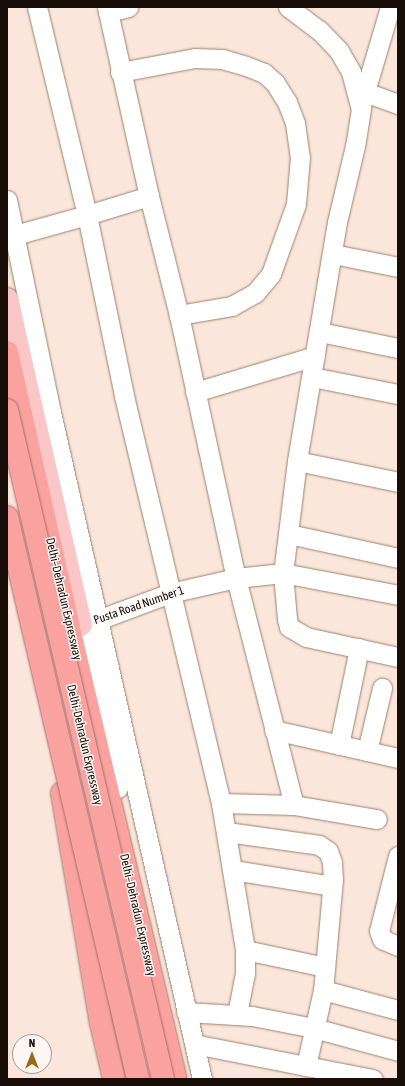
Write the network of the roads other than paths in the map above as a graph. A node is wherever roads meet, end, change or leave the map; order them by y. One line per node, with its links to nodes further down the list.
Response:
1 (37, 7): 11 (street)
2 (128, 7): 5 (street)
3 (288, 7): 7 (street)
4 (390, 7): 7 (street)
5 (107, 10): 6 (street)
6 (120, 72): 9 (street); 16 (street)
7 (363, 100): 8 (street); 13 (street)
8 (398, 104)
9 (149, 196): 11 (street); 16 (street)
10 (7, 200): 12 (street)
11 (87, 215): 12 (street); 33 (street)
12 (15, 235): 35 (street)
13 (333, 254): 14 (street); 17 (street)
14 (398, 267)
15 (7, 299): 35 (main road)
16 (179, 315): 22 (street)
17 (320, 332): 18 (street); 20 (street)
18 (398, 348)
19 (7, 352): 35 (highway, Delhi–Dehradun Expressway)
20 (315, 356): 21 (street); 22 (street)
21 (312, 376): 23 (street); 25 (street)
22 (195, 392): 32 (street)
23 (398, 394)
24 (7, 410): 65 (highway, Delhi-Dehradun Expressway, bridge)
25 (297, 461): 26 (street); 28 (street)
26 (398, 482)
27 (7, 517): 64 (highway, Delhi-Dehradun Expressway, bridge)
28 (289, 534): 30 (street); 31 (street)
29 (7, 546): 50 (highway)
30 (398, 558)
31 (283, 573): 32 (street, Pusta Road Number 1); 34 (street, Pusta Road Number 1); 36 (street)
32 (236, 578): 33 (street, Pusta Road Number 1); 39 (street)
33 (170, 593): 35 (street, Pusta Road Number 1); 43 (street)
34 (398, 595)
35 (83, 625): 51 (highway, Delhi–Dehradun Expressway); 57 (street)
36 (359, 648): 37 (street); 40 (street)
37 (398, 657)
38 (382, 688): 41 (street)
39 (274, 730): 40 (street); 44 (street)
40 (339, 745): 41 (street)
41 (367, 751): 42 (street)
42 (398, 758)
43 (221, 803): 44 (street); 46 (street)
44 (294, 805): 45 (street)
45 (377, 820)
46 (227, 832): 48 (street); 49 (street)
47 (398, 856): 52 (street)
48 (233, 870): 49 (street); 53 (street)
49 (332, 886): 54 (street)
50 (80, 900): 51 (street); 63 (highway)
51 (133, 901): 66 (highway, Delhi–Dehradun Expressway)
52 (398, 946)
53 (245, 950): 54 (street); 58 (street)
54 (325, 967): 55 (street)
55 (324, 990): 56 (street); 59 (street)
56 (398, 1010)
57 (186, 1012): 58 (street); 60 (street)
58 (237, 1014): 59 (street)
59 (314, 1028): 61 (street); 62 (street)
60 (194, 1044): 62 (street); 67 (street)
61 (398, 1051)
62 (306, 1066): 68 (street)
63 (114, 1079)
64 (138, 1079)
65 (163, 1079)
66 (176, 1079)
67 (202, 1079)
68 (373, 1079)

